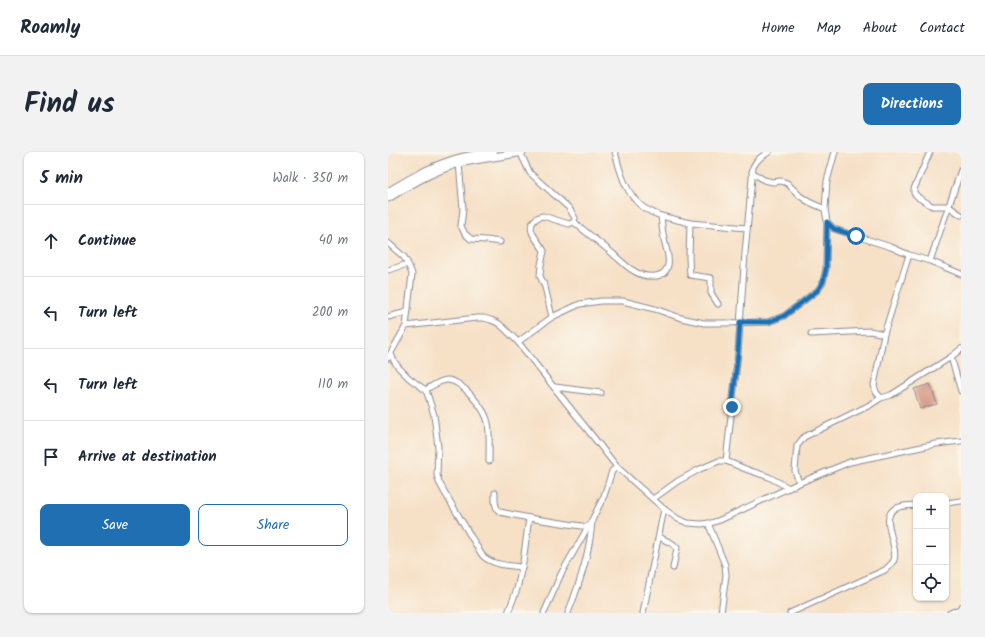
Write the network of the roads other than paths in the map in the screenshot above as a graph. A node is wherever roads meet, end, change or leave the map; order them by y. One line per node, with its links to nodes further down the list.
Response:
1 (493, 152): 10 (main road)
2 (615, 152): 15 (street)
3 (769, 152): 9 (street)
4 (835, 152): 13 (street)
5 (930, 152): 12 (street)
6 (516, 153): 7 (main road); 16 (street)
7 (460, 163): 11 (main road); 20 (street)
8 (961, 170): 12 (street)
9 (752, 172): 13 (street); 19 (street)
10 (388, 192)
11 (388, 198)
12 (948, 206): 14 (street); 23 (street)
13 (825, 209): 17 (street)
14 (961, 214)
15 (661, 216): 16 (street); 18 (street)
16 (574, 222): 30 (street)
17 (827, 222): 22 (street); 31 (street)
18 (690, 223): 19 (street); 27 (street)
19 (747, 228): 31 (street)
20 (500, 242)
21 (388, 243): 24 (street)
22 (909, 255): 23 (street); 34 (street)
23 (930, 261): 26 (street)
24 (408, 264): 25 (street); 28 (street)
25 (388, 270)
26 (961, 274)
27 (718, 304)
28 (407, 312): 29 (street); 32 (street)
29 (388, 317)
30 (552, 317): 31 (street); 35 (street)
31 (740, 322): 46 (street)
32 (406, 326): 35 (street); 37 (street)
33 (811, 334): 34 (street)
34 (884, 334): 43 (street)
35 (518, 342): 40 (street)
36 (961, 349): 38 (street)
37 (389, 356): 41 (street)
38 (951, 357): 39 (street); 43 (street)
39 (960, 386)
40 (555, 387): 42 (street); 47 (street)
41 (425, 390): 45 (street); 61 (street)
42 (601, 393)
43 (881, 398): 48 (street)
44 (961, 442): 48 (street)
45 (489, 461)
46 (726, 461): 49 (street); 51 (street)
47 (618, 467): 51 (street); 57 (street)
48 (799, 483): 49 (street)
49 (789, 488): 58 (street)
50 (495, 493): 56 (street)
51 (653, 499): 55 (street)
52 (961, 501): 53 (street)
53 (949, 503)
54 (913, 505): 69 (street)
55 (664, 509): 58 (street); 60 (street)
56 (530, 518): 59 (street); 61 (street)
57 (592, 520): 59 (street); 66 (street)
58 (708, 523): 68 (street)
59 (588, 527): 65 (street)
60 (659, 537): 62 (street); 67 (street)
61 (522, 566): 64 (street)
62 (673, 568)
63 (960, 608): 70 (street)
64 (508, 613)
65 (544, 613)
66 (568, 613)
67 (643, 613)
68 (721, 613)
69 (790, 613)
70 (950, 613)

